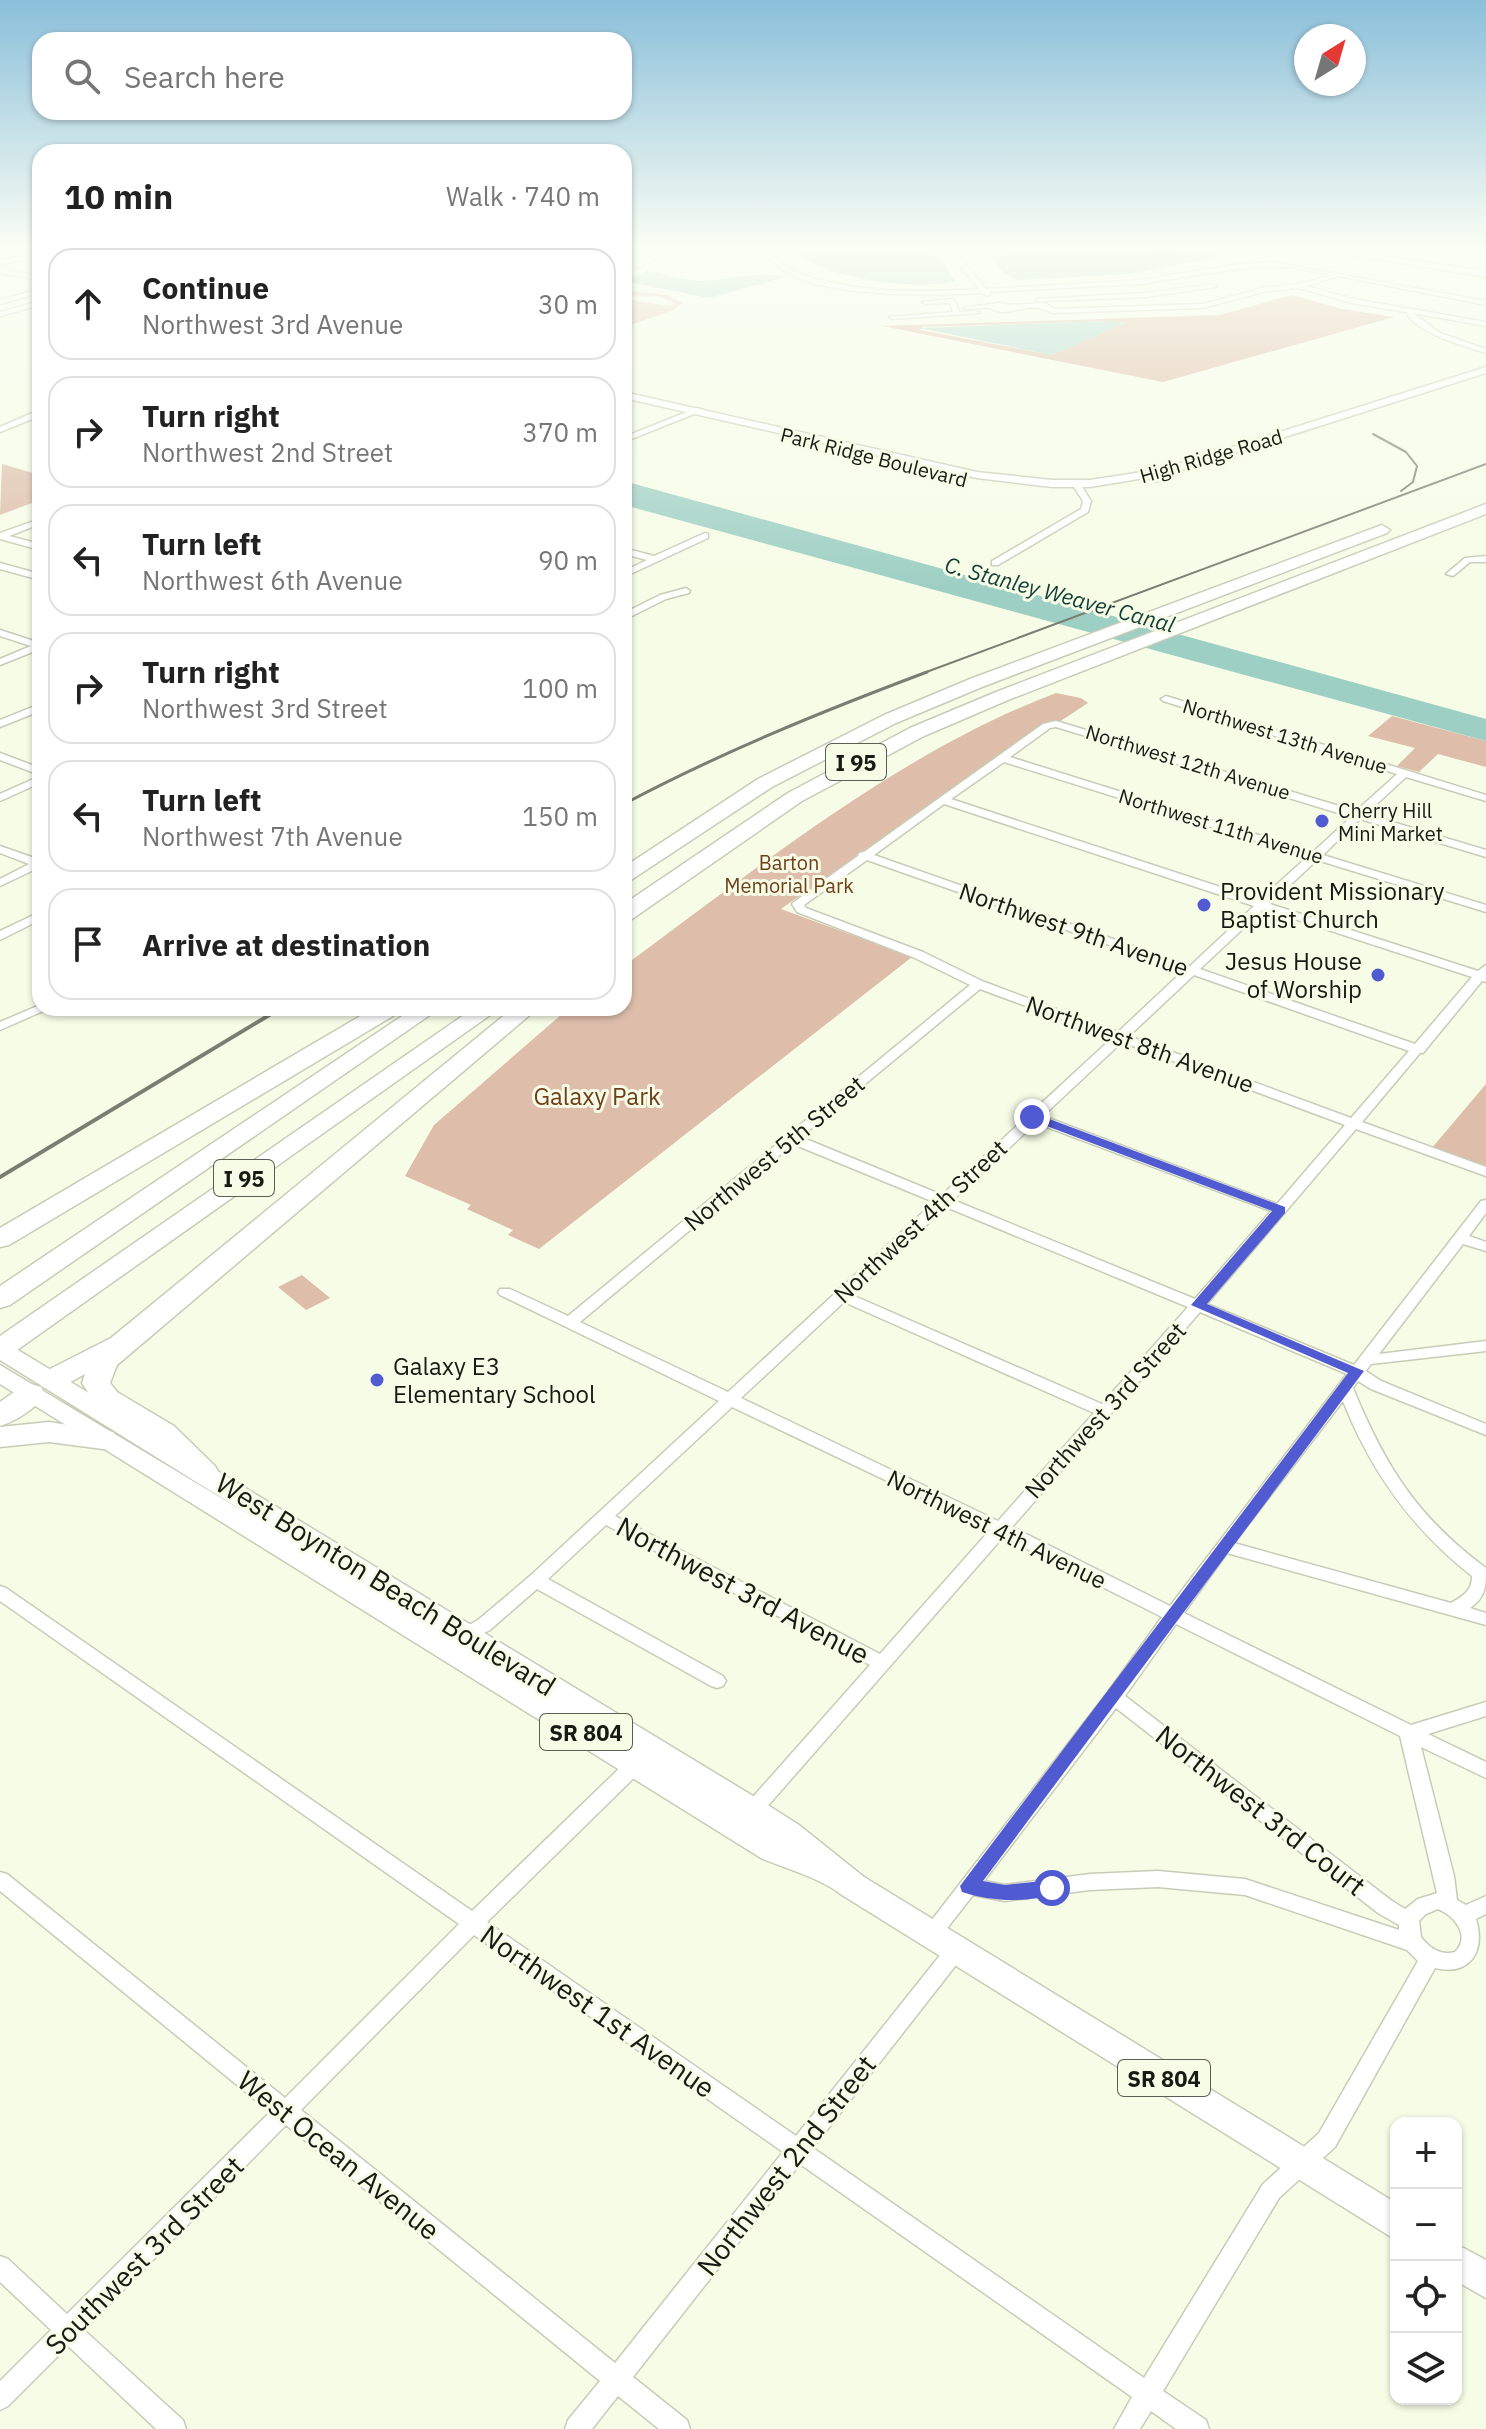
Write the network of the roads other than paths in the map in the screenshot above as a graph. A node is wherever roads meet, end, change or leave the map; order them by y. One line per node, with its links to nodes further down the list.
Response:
1 (1486, 373): 7 (street, High Ridge Road)
2 (632, 399): 3 (street, Park Ridge Boulevard)
3 (696, 412): 6 (street); 7 (street, Park Ridge Boulevard)
4 (32, 416): 5 (street)
5 (0, 430)
6 (632, 437)
7 (1078, 486): 19 (street)
8 (1486, 509): 16 (highway, I 95)
9 (1486, 516): 16 (highway)
10 (32, 524): 12 (street)
11 (1398, 524): 49 (highway, I 95)
12 (0, 536): 14 (street)
13 (705, 536): 17 (street)
14 (32, 545)
15 (632, 553): 17 (street)
16 (1366, 555): 33 (highway, I 95)
17 (654, 559): 21 (street)
18 (1485, 559): 22 (street)
19 (995, 563)
20 (0, 566): 23 (street)
21 (632, 570)
22 (1450, 574)
23 (32, 575)
24 (686, 591): 25 (street)
25 (632, 613)
26 (0, 633): 27 (street)
27 (32, 643)
28 (32, 649): 29 (street)
29 (0, 662)
30 (1166, 699): 37 (street, Northwest 13th Avenue)
31 (32, 710): 32 (street)
32 (0, 724)
33 (896, 742): 52 (highway, I 95); 55 (highway)
34 (0, 756): 36 (street)
35 (1002, 758): 41 (street); 42 (street, Northwest 12th Avenue); 46 (street, Northwest 11th Avenue)
36 (32, 769)
37 (1404, 773): 39 (street, Northwest 13th Avenue); 42 (street, Northwest 4th Street)
38 (32, 783): 40 (street)
39 (1481, 795)
40 (0, 798)
41 (942, 800): 45 (street); 51 (street)
42 (1360, 814): 44 (street, Northwest 12th Avenue); 46 (street, Northwest 4th Street)
43 (0, 849): 47 (street)
44 (1486, 852)
45 (863, 855): 57 (street, Northwest 9th Avenue); 59 (street, Northwest 8th Avenue)
46 (1314, 855): 51 (street, Northwest 4th Street); 53 (street, Northwest 11th Avenue)
47 (32, 861)
48 (32, 867): 50 (street)
49 (632, 871)
50 (0, 883)
51 (1260, 904): 57 (street, Northwest 4th Street); 58 (street)
52 (632, 908)
53 (1486, 909)
54 (32, 919): 56 (street)
55 (632, 923)
56 (0, 936)
57 (1192, 970): 66 (street, Northwest 4th Street); 67 (street, Northwest 9th Avenue)
58 (1484, 975): 67 (street, Northwest 3rd Street)
59 (978, 984): 66 (street, Northwest 8th Avenue); 70 (street, Northwest 5th Street)
60 (32, 1013): 65 (street)
61 (376, 1016): 76 (highway)
62 (417, 1016): 80 (highway, I 95)
63 (478, 1016): 85 (highway, I 95)
64 (517, 1016): 83 (highway)
65 (0, 1026)
66 (1120, 1037): 68 (street, Northwest 4th Street); 69 (street, Northwest 8th Avenue)
67 (1419, 1050): 69 (street, Northwest 3rd Street)
68 (1032, 1117): 72 (street, Northwest 4th Street); 74 (street)
69 (1355, 1124): 71 (street, Northwest 8th Avenue); 74 (street, Northwest 3rd Street)
70 (791, 1138): 72 (street); 82 (street, Northwest 5th Street)
71 (1486, 1172)
72 (941, 1201): 79 (street, Northwest 4th Street); 81 (street)
73 (1486, 1204): 75 (street, Northwest 2nd Street)
74 (1281, 1210): 81 (street, Northwest 3rd Street)
75 (1460, 1238): 77 (street); 86 (street, Northwest 2nd Street)
76 (0, 1239)
77 (1486, 1247)
78 (505, 1292): 82 (street, Northwest 4th Avenue)
79 (840, 1295): 89 (street, Northwest 4th Street); 90 (street)
80 (0, 1299)
81 (1198, 1305): 86 (street); 90 (street, Northwest 3rd Street)
82 (570, 1322): 89 (street, Northwest 4th Avenue)
83 (131, 1335): 87 (highway); 95 (highway)
84 (1486, 1346): 86 (street)
85 (4, 1361): 87 (main road, West Boynton Beach Boulevard / SR 804)
86 (1361, 1366): 88 (street, Northwest 2nd Street); 92 (street)
87 (41, 1387): 91 (highway); 94 (main road, West Boynton Beach Boulevard / SR 804); 95 (main road, West Boynton Beach Boulevard / SR 804)
88 (1345, 1388): 98 (street, Northwest 2nd Street); 99 (street)
89 (728, 1401): 96 (street, Northwest 4th Street); 97 (street, Northwest 4th Avenue)
90 (1104, 1411): 97 (street, Northwest 3rd Street)
91 (0, 1416)
92 (1486, 1430)
93 (0, 1437): 94 (highway)
94 (103, 1439): 100 (main road, West Boynton Beach Boulevard / SR 804)
95 (204, 1473): 106 (main road, West Boynton Beach Boulevard / SR 804)
96 (604, 1517): 101 (street, Northwest 4th Street); 107 (street, Northwest 3rd Avenue)
97 (999, 1528): 104 (street, Northwest 4th Avenue); 107 (street, Northwest 3rd Street)
98 (1223, 1546): 103 (street); 104 (street, Northwest 2nd Street)
99 (1484, 1575): 103 (street)
100 (330, 1576): 106 (main road); 112 (main road, West Boynton Beach Boulevard / SR 804)
101 (536, 1580): 106 (street, Northwest 4th Street); 108 (street)
102 (0, 1592): 121 (street, Northwest 1st Avenue)
103 (1451, 1610): 105 (street)
104 (1172, 1615): 109 (street, Northwest 2nd Street); 111 (street, Northwest 4th Avenue)
105 (1486, 1619)
106 (468, 1634): 114 (main road, West Boynton Beach Boulevard / SR 804)
107 (882, 1663): 114 (street, Northwest 3rd Street)
108 (717, 1681)
109 (1114, 1697): 117 (street, Northwest 2nd Street); 120 (street, Northwest 3rd Court)
110 (1486, 1709): 111 (street)
111 (1408, 1733): 113 (street, Northwest 4th Avenue); 118 (street)
112 (636, 1764): 116 (main road, West Boynton Beach Boulevard / SR 804); 121 (street)
113 (1486, 1771)
114 (752, 1811): 116 (main road, West Boynton Beach Boulevard / SR 804)
115 (0, 1880): 125 (street, West Ocean Avenue)
116 (845, 1881): 122 (main road, West Boynton Beach Boulevard / SR 804)
117 (969, 1886): 122 (street, Northwest 2nd Street); 123 (street)
118 (1448, 1903): 119 (street); 120 (street)
119 (1477, 1909): 124 (street)
120 (1409, 1921): 123 (street)
121 (473, 1923): 125 (street); 126 (street, Northwest 1st Avenue)
122 (944, 1942): 126 (street, Northwest 2nd Street); 127 (main road, West Boynton Beach Boulevard / SR 804)
123 (1422, 1951): 124 (street); 127 (street)
124 (1479, 1954)
125 (288, 2112): 132 (street, Southwest 3rd Street); 133 (street, West Ocean Avenue)
126 (797, 2150): 133 (street, Northwest 2nd Street); 134 (street, Northwest 1st Avenue)
127 (1300, 2163): 128 (main road, West Boynton Beach Boulevard / SR 804); 134 (street)
128 (1390, 2219)
129 (1462, 2265): 131 (main road)
130 (0, 2267): 132 (street)
131 (1486, 2280)
132 (69, 2330): 135 (street, Southwest 3rd Street); 136 (street)
133 (616, 2380): 137 (street, Northwest 2nd Street); 138 (street, West Ocean Avenue)
134 (1147, 2394): 139 (street); 140 (street, Northwest 1st Avenue)
135 (0, 2398)
136 (174, 2429)
137 (577, 2429)
138 (678, 2429)
139 (1126, 2429)
140 (1197, 2429)

